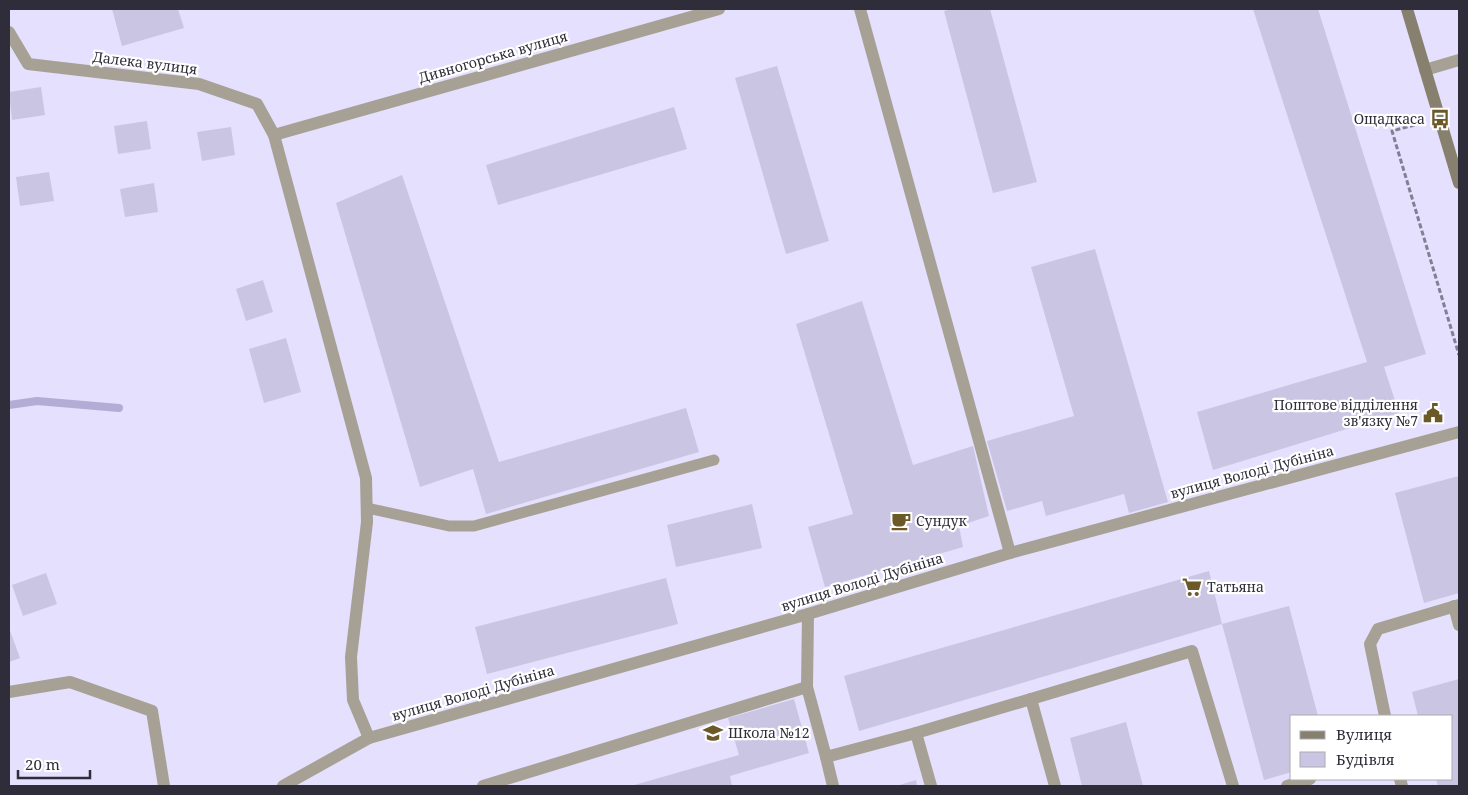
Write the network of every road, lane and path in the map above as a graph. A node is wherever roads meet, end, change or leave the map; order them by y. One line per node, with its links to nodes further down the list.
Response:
1 (720, 9): 8 (street, Дивногорська вулиця)
2 (860, 9): 14 (street)
3 (1407, 9): 6 (main road)
4 (9, 32): 8 (street, Далека вулиця)
5 (1459, 60): 6 (street)
6 (1425, 70): 7 (main road)
7 (1440, 119): 9 (main road); 10 (path)
8 (274, 135): 13 (street)
9 (1459, 183)
10 (1459, 355)
11 (1459, 432): 14 (street, вулиця Володі Дубініна)
12 (714, 460): 13 (lane)
13 (367, 508): 23 (street)
14 (1010, 553): 16 (street, вулиця Володі Дубініна)
15 (1457, 605): 17 (street); 21 (street)
16 (808, 614): 18 (street); 23 (street, вулиця Володі Дубініна)
17 (1459, 625)
18 (808, 687): 24 (street); 28 (street)
19 (9, 692): 26 (street)
20 (1031, 699): 22 (street); 31 (street); 32 (street)
21 (1385, 715)
22 (916, 733): 24 (street); 30 (street)
23 (369, 738): 27 (street, вулиця Володі Дубініна)
24 (826, 757): 29 (street)
25 (1307, 780): 33 (street)
26 (164, 786)
27 (283, 786)
28 (483, 786)
29 (833, 786)
30 (931, 786)
31 (1055, 786)
32 (1233, 786)
33 (1286, 786)

